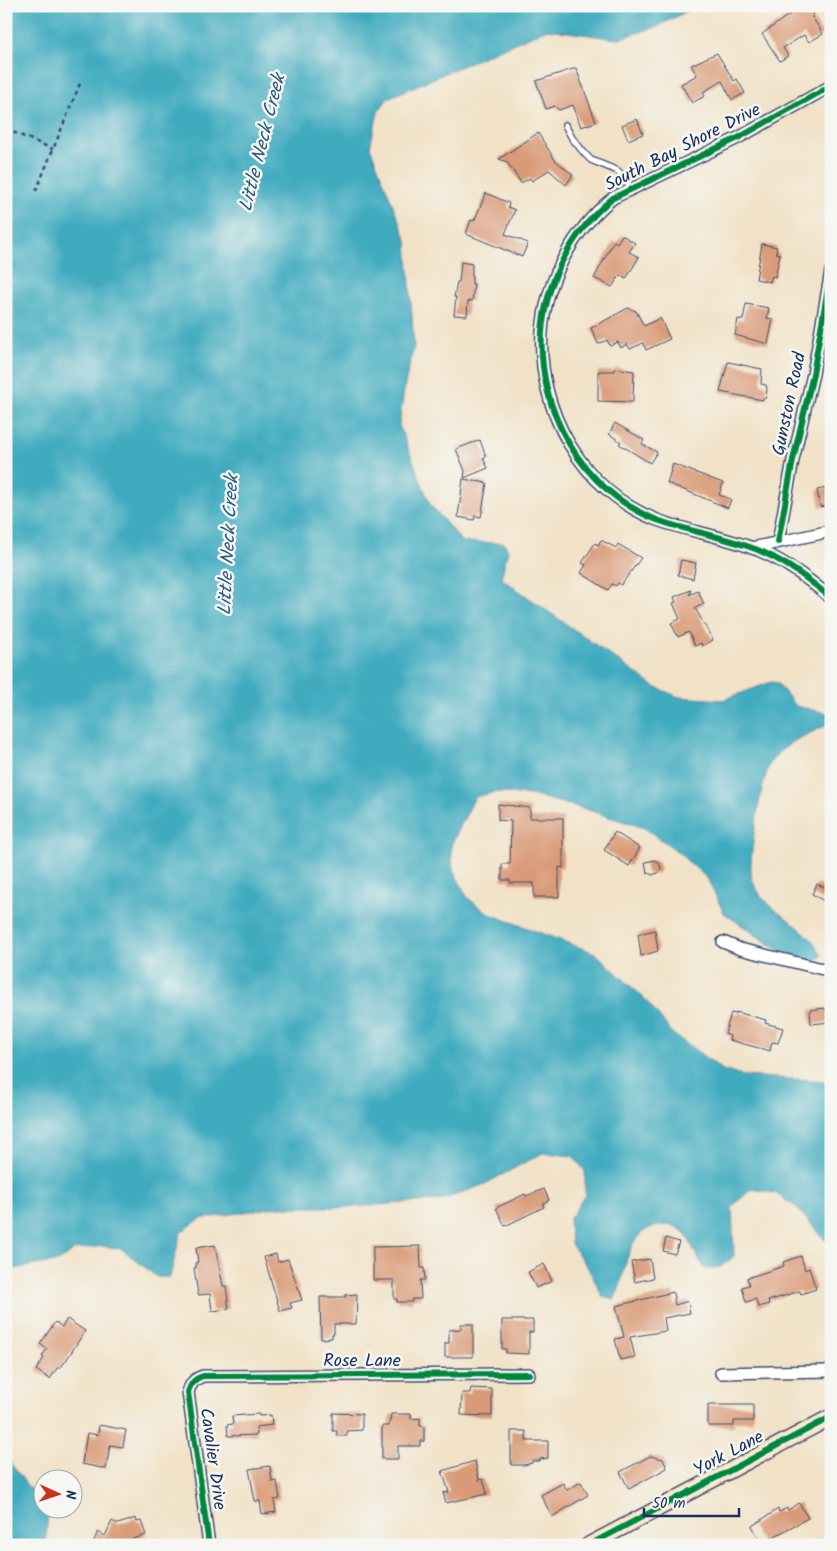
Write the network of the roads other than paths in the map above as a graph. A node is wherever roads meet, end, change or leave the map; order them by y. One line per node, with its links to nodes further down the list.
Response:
1 (831, 86): 3 (street, South Bay Shore Drive)
2 (565, 125): 3 (lane)
3 (632, 188): 7 (street, South Bay Shore Drive)
4 (831, 271): 6 (street, Gunston Road)
5 (831, 531): 6 (street)
6 (778, 542): 7 (street)
7 (752, 548): 8 (street, South Bay Shore Drive)
8 (831, 598)
9 (723, 942): 10 (street)
10 (831, 971)
11 (831, 1371): 12 (street)
12 (721, 1373)
13 (530, 1374): 14 (street, Rose Lane)
14 (195, 1380): 16 (street, Cavalier Drive)
15 (831, 1417): 17 (street, York Lane)
16 (209, 1545)
17 (589, 1545)

